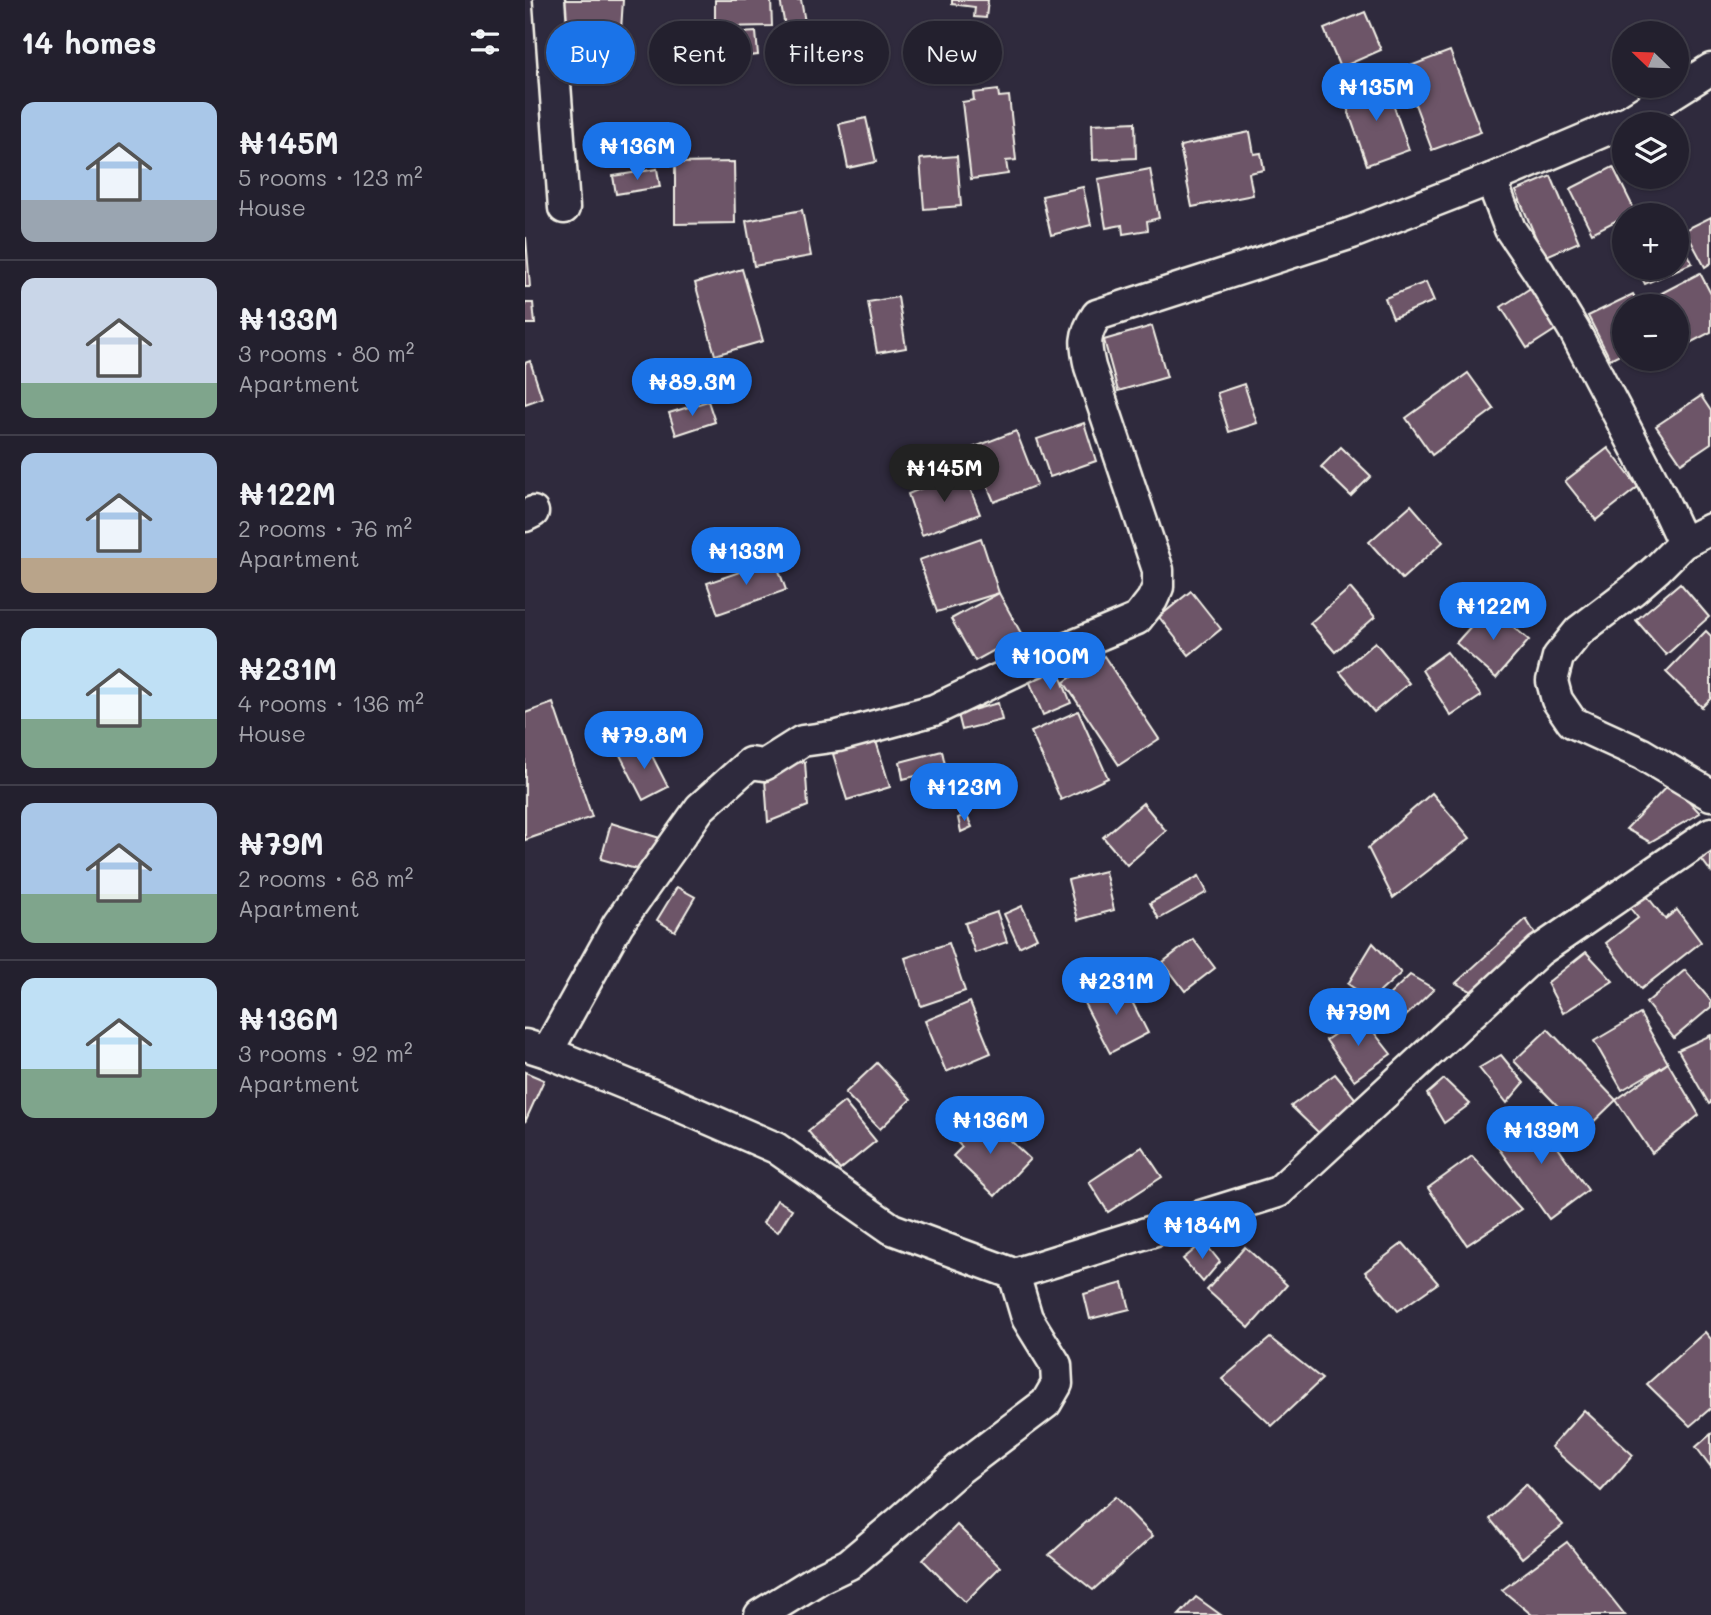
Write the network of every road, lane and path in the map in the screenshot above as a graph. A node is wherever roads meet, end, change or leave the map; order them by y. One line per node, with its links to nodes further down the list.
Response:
1 (549, 0): 4 (street)
2 (1711, 69): 3 (street)
3 (1492, 179): 6 (street); 9 (street)
4 (564, 208)
5 (1711, 528): 6 (street)
6 (1683, 543): 7 (street)
7 (1711, 794)
8 (1711, 833): 10 (street)
9 (536, 1049): 10 (street)
10 (1014, 1274): 11 (street)
11 (760, 1615)

